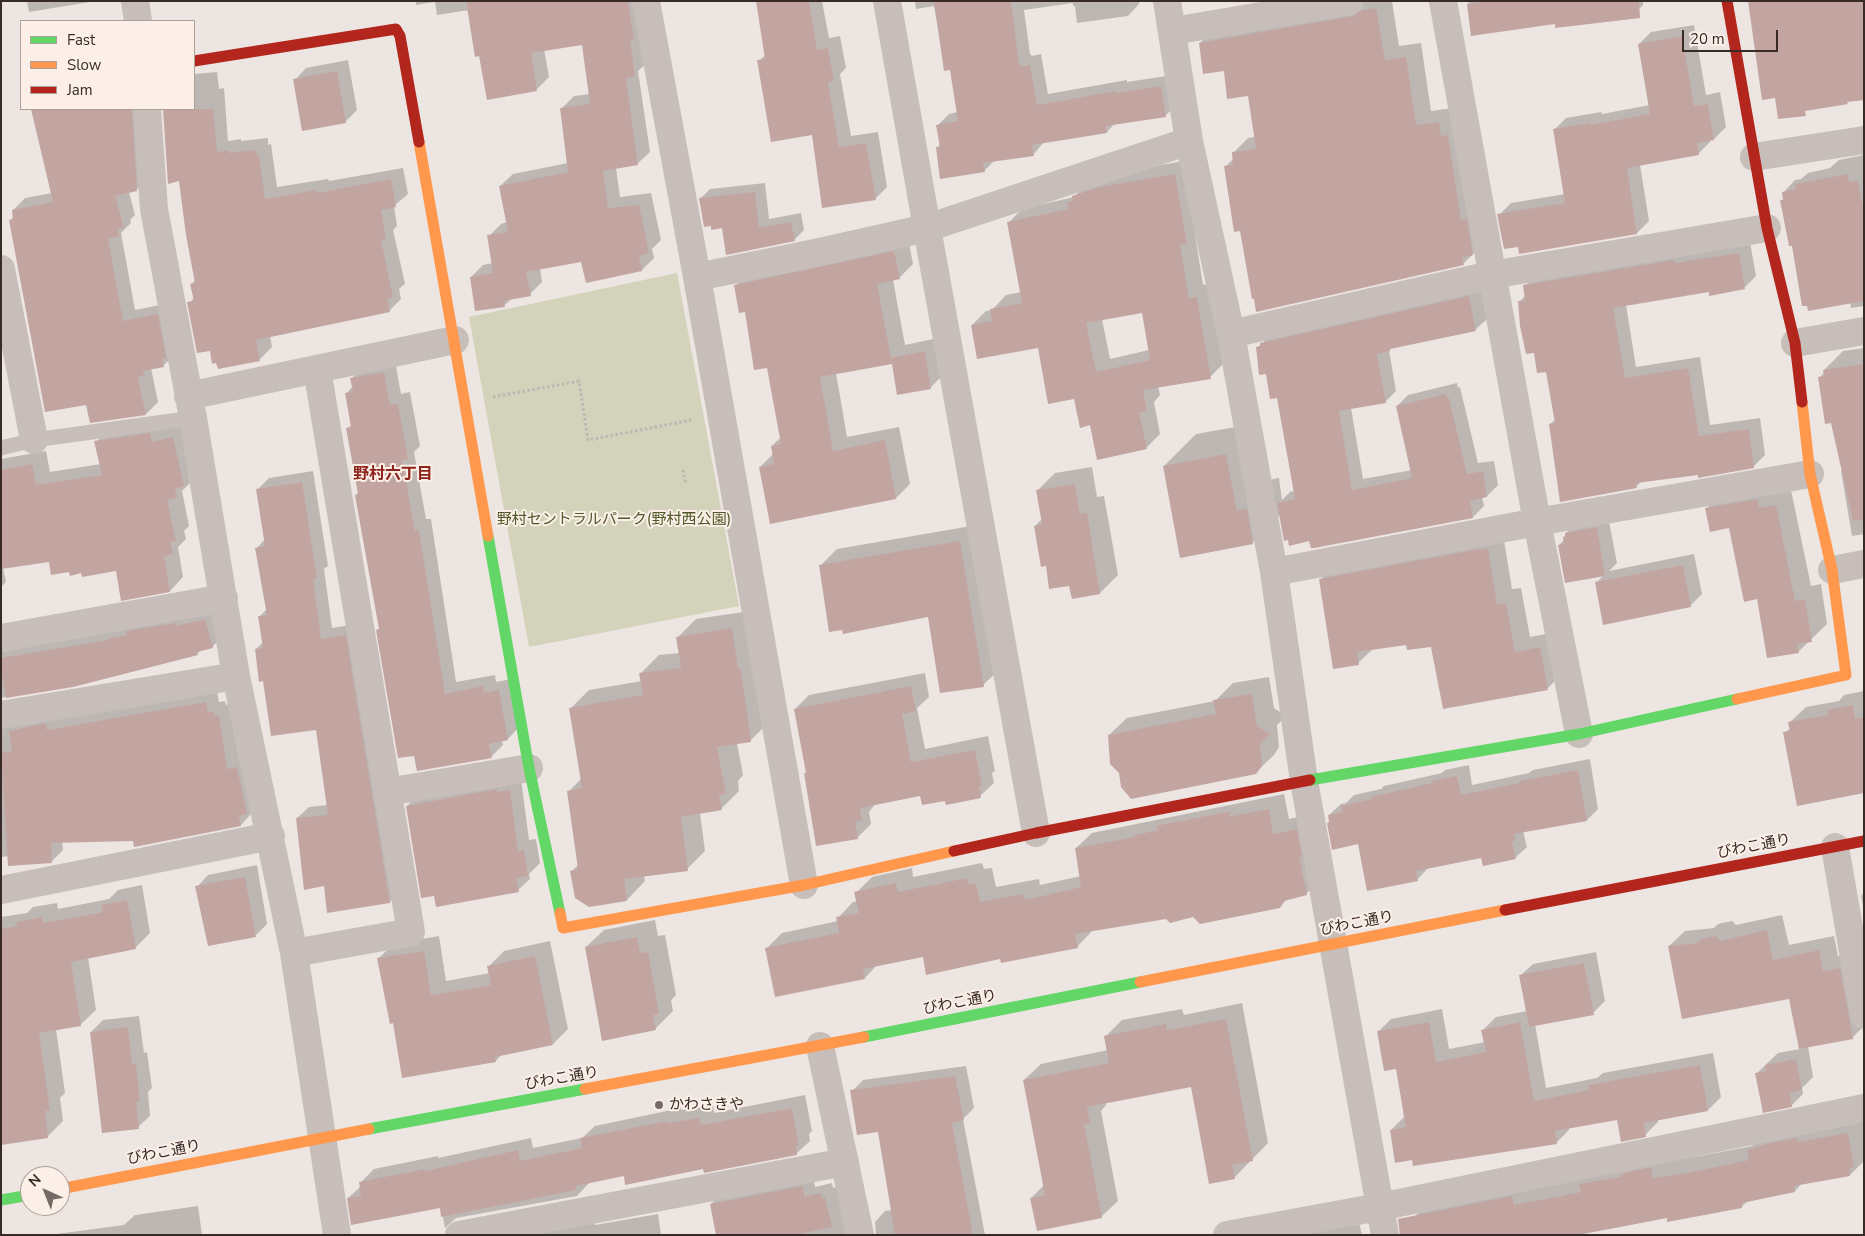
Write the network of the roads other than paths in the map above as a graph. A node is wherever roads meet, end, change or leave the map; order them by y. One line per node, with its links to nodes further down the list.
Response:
1 (135, 1): 8 (street)
2 (646, 1): 19 (street)
3 (887, 1): 15 (street)
4 (1167, 1): 9 (street)
5 (1350, 1): 9 (street)
6 (1443, 1): 18 (street)
7 (1728, 1): 14 (street)
8 (138, 20)
9 (1173, 30): 13 (street)
10 (195, 61): 22 (street)
11 (147, 110): 25 (street)
12 (1864, 140): 14 (street)
13 (1189, 141): 15 (street); 21 (street)
14 (1754, 157): 16 (street)
15 (927, 228): 19 (street); 41 (street)
16 (1767, 228): 18 (street); 23 (street)
17 (1, 269): 26 (street)
18 (1491, 275): 21 (street); 29 (street)
19 (697, 277): 45 (street)
20 (1864, 331): 23 (street)
21 (1231, 334): 32 (street)
22 (454, 340): 24 (street); 38 (street)
23 (1795, 343): 28 (street)
24 (317, 369): 25 (street); 40 (street)
25 (190, 407): 26 (lane); 33 (street)
26 (34, 440): 27 (lane)
27 (1, 448)
28 (1810, 474): 29 (street); 31 (street)
29 (1537, 522): 32 (street); 37 (street)
30 (1864, 564): 31 (street)
31 (1832, 570): 37 (street)
32 (1274, 572): 39 (street)
33 (224, 598): 34 (street); 35 (street)
34 (1, 638)
35 (236, 676): 36 (street); 42 (street)
36 (1, 715)
37 (1579, 734): 39 (street)
38 (529, 768): 40 (street); 45 (street)
39 (1304, 781): 41 (street); 47 (street)
40 (387, 792): 48 (street)
41 (1036, 833): 45 (street)
42 (271, 836): 46 (street); 48 (street)
43 (1864, 841): 44 (street, びわこ通り)
44 (1835, 847): 47 (street, びわこ通り); 49 (street)
45 (804, 885)
46 (1, 890)
47 (1334, 943): 50 (street, びわこ通り); 57 (street)
48 (294, 953): 52 (street)
49 (1864, 1015)
50 (820, 1046): 52 (street, びわこ通り); 53 (street)
51 (1864, 1108): 57 (street)
52 (322, 1138): 54 (street, びわこ通り); 58 (street)
53 (845, 1162): 59 (street); 60 (street)
54 (70, 1187)
55 (20, 1197): 56 (street)
56 (1, 1200)
57 (1379, 1207): 61 (street); 62 (street)
58 (337, 1235)
59 (459, 1235)
60 (860, 1235)
61 (1227, 1235)
62 (1385, 1235)

